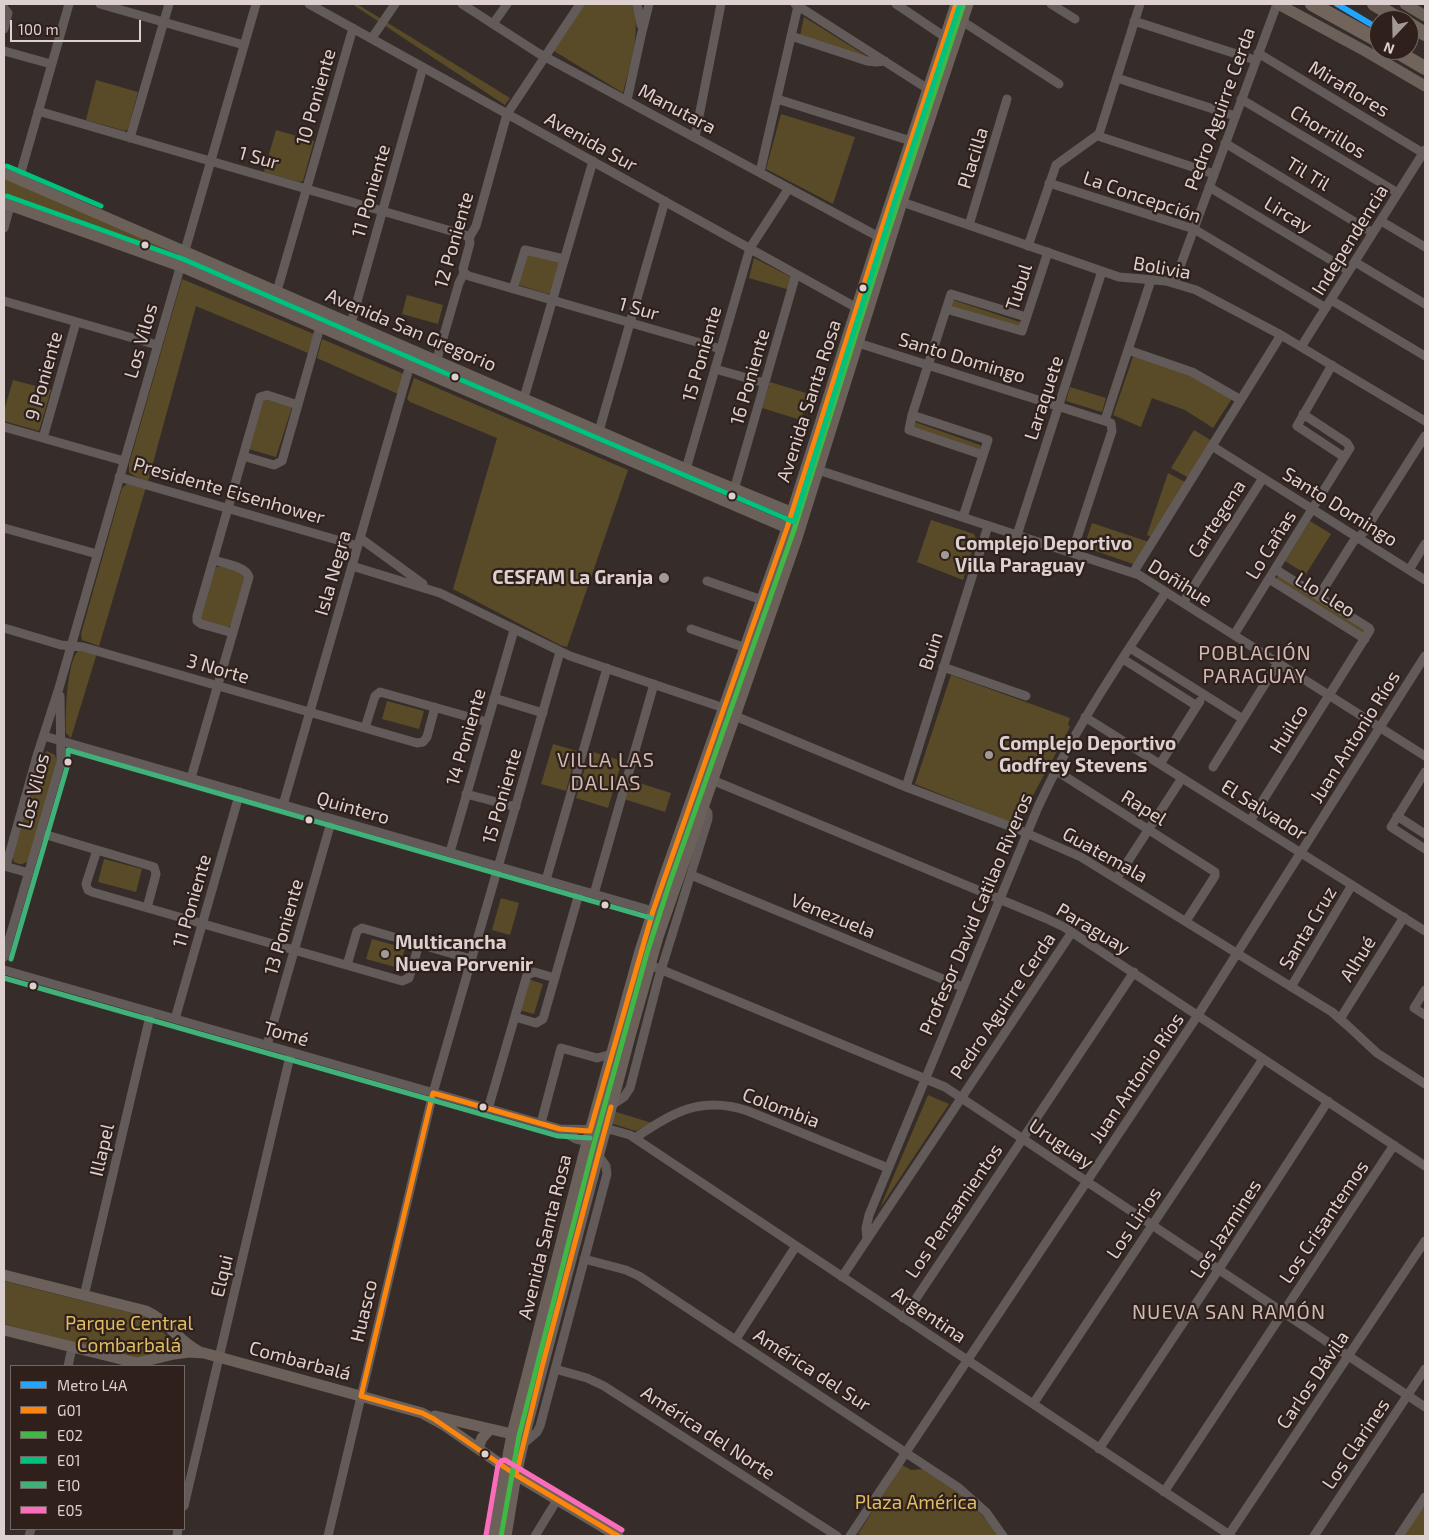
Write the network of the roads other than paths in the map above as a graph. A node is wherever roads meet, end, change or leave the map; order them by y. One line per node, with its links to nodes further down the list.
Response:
1 (69, 4): 43 (street)
2 (100, 4): 27 (street)
3 (169, 4): 27 (street)
4 (256, 4): 37 (street, Los Vilos)
5 (309, 4): 22 (street, Avenida Sur)
6 (395, 4): 36 (street)
7 (462, 4): 29 (street, Manutara)
8 (507, 4): 29 (street)
9 (580, 4): 39 (street, 12 Poniente)
10 (637, 4): 32 (street)
11 (649, 4): 32 (street)
12 (721, 4): 58 (street)
13 (896, 4): 35 (street)
14 (956, 4): 35 (main road, Avenida Santa Rosa)
15 (968, 4): 28 (main road, Avenida Santa Rosa)
16 (1051, 4): 25 (street)
17 (1140, 4): 26 (street)
18 (1278, 4): 40 (street, Pedro Aguirre Cerda); 48 (main road)
19 (1312, 4): 34 (highway)
20 (1405, 4): 24 (main road)
21 (797, 5): 33 (street); 42 (street)
22 (322, 7): 30 (street, Avenida Sur)
23 (4, 8): 31 (street)
24 (1425, 16)
25 (1075, 19)
26 (1134, 21): 40 (street, Miraflores); 46 (street)
27 (164, 22): 37 (street); 59 (street)
28 (962, 22): 47 (street); 75 (main road, Avenida Santa Rosa)
29 (493, 24): 39 (street, Manutara)
30 (353, 28): 36 (street, Avenida Sur); 72 (street, 10 Poniente)
31 (4, 29)
32 (640, 36): 53 (street)
33 (791, 36): 42 (street); 50 (street)
34 (1369, 36)
35 (945, 37): 49 (main road, Avenida Santa Rosa)
36 (372, 38): 44 (street, Avenida Sur)
37 (244, 45): 63 (street, Los Vilos)
38 (4, 51): 43 (street)
39 (545, 56): 53 (street, Manutara); 55 (street, 12 Poniente)
40 (1257, 57): 52 (street, Pedro Aguirre Cerda); 62 (street, Miraflores)
41 (1411, 60): 45 (highway)
42 (885, 61): 49 (street)
43 (51, 64): 54 (street)
44 (423, 67): 55 (street, Avenida Sur); 77 (street, 11 Poniente)
45 (1425, 68)
46 (1117, 78): 56 (street); 57 (street)
47 (1059, 84)
48 (1425, 86)
49 (928, 89): 60 (main road, Avenida Santa Rosa)
50 (777, 99): 60 (street); 65 (street)
51 (1007, 99): 79 (street, Placilla)
52 (1241, 99): 56 (street, Pedro Aguirre Cerda); 73 (street, Chorrillos)
53 (627, 100): 58 (street, Manutara)
54 (38, 111): 59 (street, 1 Sur); 68 (street)
55 (507, 114): 64 (street, Avenida Sur); 83 (street, 12 Poniente)
56 (1235, 116): 61 (street, Pedro Aguirre Cerda)
57 (1098, 136): 67 (street); 69 (street)
58 (695, 137): 65 (street, Manutara)
59 (130, 138): 63 (street, 1 Sur)
60 (911, 141): 84 (main road, Avenida Santa Rosa)
61 (1225, 143): 67 (street, Pedro Aguirre Cerda); 82 (street, Til Til)
62 (1424, 151): 73 (street, Independencia)
63 (210, 161): 72 (street, 1 Sur); 88 (street, Los Vilos)
64 (593, 161): 74 (street, Avenida Sur); 90 (street)
65 (760, 172): 71 (street, Manutara)
66 (4, 173): 68 (main road, Avenida San Gregorio)
67 (1214, 174): 70 (street, Pedro Aguirre Cerda)
68 (19, 179): 88 (main road, Avenida San Gregorio)
69 (1049, 183): 81 (street, La Concepción); 85 (street)
70 (1209, 187): 81 (street, Pedro Aguirre Cerda); 94 (street, Lircay)
71 (789, 188): 84 (street, Manutara); 87 (street, 15 Poniente)
72 (306, 189): 77 (street, 1 Sur); 100 (street, 10 Poniente)
73 (1398, 192): 78 (street, Independencia)
74 (665, 202): 87 (street, Avenida Sur); 111 (street)
75 (902, 202): 79 (street, Bolivia); 114 (main road, Avenida Santa Rosa)
76 (7, 204): 80 (street); 92 (main road, Avenida San Gregorio)
77 (382, 211): 83 (street, 1 Sur); 110 (street, 11 Poniente)
78 (1381, 221): 82 (street, Independencia); 86 (street)
79 (969, 225): 85 (street, Bolivia)
80 (4, 228)
81 (1194, 229): 98 (street, Pedro Aguirre Cerda); 107 (street, La Concepción)
82 (1373, 233): 91 (street, Independencia)
83 (469, 238): 95 (street, 12 Poniente)
84 (879, 238): 105 (main road, Avenida Santa Rosa)
85 (1028, 246): 89 (street, Bolivia)
86 (1425, 247)
87 (750, 248): 96 (street, Avenida Sur); 117 (street, 15 Poniente)
88 (185, 251): 92 (street, Los Vilos); 100 (main road, Avenida San Gregorio)
89 (1048, 252): 93 (street, Bolivia); 108 (street, Tubul)
90 (564, 259): 99 (street); 102 (street)
91 (1355, 262): 94 (street, Independencia); 104 (street)
92 (180, 266): 112 (main road, Avenida San Gregorio); 115 (street, Los Vilos)
93 (1102, 271): 97 (street, Bolivia); 131 (street, Laraquete)
94 (1349, 271): 101 (street, Independencia)
95 (464, 273): 99 (street, 1 Sur); 121 (street, 12 Poniente)
96 (796, 274): 105 (street, Avenida Sur); 127 (street, 16 Poniente)
97 (1151, 280): 98 (street, Bolivia); 119 (street)
98 (1174, 283): 113 (street, Bolivia)
99 (513, 289): 102 (street, 1 Sur)
100 (277, 291): 110 (main road, Avenida San Gregorio)
101 (1331, 300): 107 (street, Independencia); 120 (street)
102 (552, 301): 111 (street, 1 Sur); 128 (street)
103 (4, 302): 109 (street)
104 (1425, 304)
105 (857, 308): 145 (main road, Avenida Santa Rosa)
106 (946, 308): 108 (street); 108 (street, Tubul); 122 (street)
107 (1326, 308): 116 (street, Independencia)
108 (1026, 317)
109 (76, 322): 115 (street); 139 (street, 9 Poniente)
110 (351, 323): 118 (main road, Avenida San Gregorio)
111 (630, 323): 117 (street, 1 Sur); 137 (street)
112 (320, 327): 124 (main road, Avenida San Gregorio); 130 (street)
113 (1281, 335): 116 (street, Bolivia); 129 (street)
114 (858, 343): 122 (street, Santo Domingo); 147 (main road, Avenida Santa Rosa)
115 (157, 345): 144 (street, Los Vilos)
116 (1301, 347): 123 (street, Bolivia)
117 (721, 349): 125 (street, 15 Poniente)
118 (414, 350): 121 (main road, Avenida San Gregorio); 124 (street, Isla Negra)
119 (1128, 350): 129 (street); 135 (street)
120 (1425, 356)
121 (437, 360): 126 (street, 12 Poniente); 128 (main road, Avenida San Gregorio)
122 (928, 364): 131 (street, Santo Domingo); 133 (street)
123 (1332, 365): 132 (street); 134 (street, Bolivia)
124 (410, 366): 126 (main road, Avenida San Gregorio); 161 (street, Isla Negra)
125 (715, 369): 127 (street); 146 (street, 15 Poniente)
126 (432, 376): 157 (main road, Avenida San Gregorio)
127 (765, 383): 150 (street, 16 Poniente)
128 (524, 398): 137 (main road, Avenida San Gregorio)
129 (1240, 400): 140 (street)
130 (298, 405): 142 (street); 142 (street)
131 (1059, 406): 135 (street, Santo Domingo); 159 (street, Laraquete)
132 (1303, 414): 143 (street); 143 (street, Lo Cañas)
133 (912, 416): 141 (street); 141 (street)
134 (1425, 420)
135 (1109, 423): 163 (street)
136 (4, 427): 139 (street)
137 (599, 431): 146 (main road, Avenida San Gregorio)
138 (1425, 436): 160 (street)
139 (43, 438): 144 (street)
140 (1212, 446): 149 (street, Santo Domingo); 169 (street)
141 (983, 455): 154 (street)
142 (243, 456): 151 (street)
143 (1344, 457): 152 (street, Lo Cañas)
144 (124, 461): 148 (street, Los Vilos)
145 (806, 466): 147 (street, Doñihue); 153 (main road, Avenida Santa Rosa)
146 (686, 469): 150 (main road, Avenida San Gregorio)
147 (819, 470): 154 (street, Doñihue); 158 (main road, Avenida Santa Rosa)
148 (119, 477): 151 (street, Presidente Eisenhower); 164 (street, Los Vilos)
149 (1263, 478): 152 (street, Santo Domingo); 177 (street, Cartegena)
150 (734, 490): 153 (main road, Avenida San Gregorio)
151 (228, 508): 161 (street, Presidente Eisenhower); 165 (street)
152 (1312, 509): 160 (street, Santo Domingo); 167 (street, Lo Cañas)
153 (792, 512): 157 (main road, Avenida Santa Rosa); 158 (main road, Avenida San Gregorio)
154 (963, 517): 155 (street, Doñihue)
155 (988, 526): 159 (street, Doñihue); 192 (street, Buin)
156 (4, 528): 164 (street)
157 (787, 528): 158 (main road, Avenida San Gregorio); 176 (main road, Avenida Santa Rosa)
158 (800, 528): 206 (main road, Avenida Santa Rosa)
159 (1017, 535): 163 (street, Doñihue)
160 (1358, 538): 168 (street, Santo Domingo); 175 (street)
161 (359, 542): 166 (street, Isla Negra); 173 (street, Presidente Eisenhower)
162 (1425, 544): 168 (street)
163 (1072, 553): 169 (street, Doñihue)
164 (97, 554): 185 (street, Los Vilos)
165 (213, 560): 182 (street); 182 (street)
166 (352, 566): 173 (street, Presidente Eisenhower); 204 (street, Isla Negra)
167 (1275, 568): 170 (street, Lo Cañas); 175 (street, Llo Lleo)
168 (1409, 570): 171 (street, Santo Domingo)
169 (1133, 573): 174 (street, Doñihue)
170 (1269, 579): 183 (street, Lo Cañas); 184 (street, Llo Lleo)
171 (1425, 580)
172 (707, 581): 176 (street)
173 (429, 589): 181 (street, Presidente Eisenhower)
174 (1166, 592): 177 (street, Doñihue); 187 (street, Profesor David Catilao Riveros)
175 (1319, 596): 180 (street, Llo Lleo)
176 (762, 600): 186 (main road, Avenida Santa Rosa)
177 (1182, 603): 183 (street, Doñihue)
178 (4, 628): 185 (street, 3 Norte)
179 (691, 629): 186 (street)
180 (1370, 629): 184 (street, Huilco)
181 (514, 630): 188 (street, Presidente Eisenhower); 200 (street, 14 Poniente)
182 (233, 633): 195 (street)
183 (1234, 635): 191 (street, Doñihue)
184 (1365, 639): 198 (street, Huilco)
185 (71, 646): 195 (street, 3 Norte); 196 (street, Los Vilos)
186 (746, 648): 203 (main road, Avenida Santa Rosa)
187 (1130, 648): 190 (street, Profesor David Catilao Riveros); 197 (street)
188 (560, 652): 193 (street, Presidente Eisenhower); 205 (street, 15 Poniente)
189 (1425, 656): 210 (street, Juan Antonio Ríos)
190 (1123, 659): 201 (street); 207 (street, Profesor David Catilao Riveros)
191 (1278, 663): 198 (street, Doñihue); 208 (street)
192 (943, 667): 199 (street); 222 (street, Buin)
193 (607, 668): 194 (street, Presidente Eisenhower); 246 (street)
194 (654, 684): 203 (street, Presidente Eisenhower); 249 (street)
195 (218, 685): 204 (street, 3 Norte); 219 (street)
196 (59, 688): 212 (street, Los Vilos); 213 (street, Los Vilos)
197 (1204, 695): 201 (street); 208 (street)
198 (1329, 695): 210 (street, Doñihue); 231 (street, Huilco)
199 (1026, 696)
200 (494, 698): 205 (street); 209 (street, 14 Poniente)
201 (1197, 706): 215 (street)
202 (435, 707): 209 (street); 211 (street); 211 (street, 3 Norte)
203 (724, 708): 228 (main road, Avenida Santa Rosa)
204 (310, 712): 211 (street, 3 Norte); 225 (street, Isla Negra)
205 (543, 713): 227 (street, 15 Poniente)
206 (735, 716): 221 (main road, Avenida Santa Rosa); 222 (street, Guatemala)
207 (1085, 717): 215 (street, El Salvador); 217 (street, Profesor David Catilao Riveros)
208 (1243, 719): 216 (street)
209 (487, 722): 224 (street, 14 Poniente)
210 (1380, 727): 214 (street, Doñihue); 240 (street, Juan Antonio Ríos)
211 (365, 728)
212 (44, 736): 213 (street, Quintero); 236 (street, Los Vilos)
213 (61, 740): 219 (street, Quintero); 233 (street, Los Vilos)
214 (1425, 756)
215 (1160, 764): 220 (street, El Salvador)
216 (1213, 767)
217 (1055, 770): 232 (street, Rapel); 234 (street, Profesor David Catilao Riveros)
218 (1425, 772): 229 (street)
219 (191, 778): 223 (street, Quintero)
220 (1182, 778): 231 (street, El Salvador); 232 (street)
221 (712, 780): 226 (main road, Avenida Santa Rosa); 250 (street, Paraguay)
222 (906, 787): 234 (street, Guatemala)
223 (240, 792): 225 (street, Quintero); 255 (street, 11 Poniente)
224 (466, 794): 227 (street); 239 (street, 14 Poniente)
225 (283, 805): 230 (street, Quintero)
226 (703, 806): 228 (street); 244 (street, Avenida Santa Rosa); 264 (main road, Avenida Santa Rosa)
227 (516, 807): 242 (street, 15 Poniente)
228 (688, 807): 252 (main road, Avenida Santa Rosa)
229 (1397, 816): 235 (street); 237 (street)
230 (332, 819): 239 (street, Quintero); 259 (street, 13 Poniente)
231 (1250, 821): 240 (street, El Salvador)
232 (1148, 830): 245 (street); 254 (street, Rapel)
233 (40, 833): 238 (street); 243 (street, Los Vilos)
234 (1027, 833): 245 (street, Guatemala); 250 (street, Profesor David Catilao Riveros)
235 (1425, 834)
236 (7, 848): 241 (street, Los Vilos)
237 (1425, 849)
238 (96, 850): 251 (street); 251 (street)
239 (450, 852): 242 (street, Quintero)
240 (1301, 853): 247 (street, El Salvador); 261 (street, Juan Antonio Ríos)
241 (5, 866): 243 (street)
242 (498, 866): 246 (street, Quintero); 263 (street, 15 Poniente)
243 (29, 873): 262 (street, Los Vilos)
244 (691, 875): 267 (street, Avenida Santa Rosa); 270 (street, Venezuela)
245 (1117, 878): 254 (street, Guatemala)
246 (546, 880): 248 (street, Quintero)
247 (1352, 885): 253 (street, El Salvador); 271 (street, Santa Cruz)
248 (580, 890): 249 (street, Quintero); 269 (street)
249 (594, 894): 252 (street, Quintero)
250 (999, 898): 257 (street, Paraguay); 270 (street, Profesor David Catilao Riveros)
251 (147, 908): 255 (street)
252 (653, 911): 260 (main road, Avenida Santa Rosa)
253 (1404, 917): 256 (street, El Salvador); 279 (street, Alhué)
254 (1186, 921): 261 (street, Guatemala)
255 (202, 924): 259 (street); 278 (street, 11 Poniente)
256 (1424, 928)
257 (1072, 932): 268 (street, Paraguay); 289 (street, Pedro Aguirre Cerda)
258 (419, 944): 263 (street); 265 (street); 265 (street)
259 (294, 950): 265 (street); 280 (street, 13 Poniente)
260 (640, 951): 264 (main road); 282 (main road, Avenida Santa Rosa)
261 (1238, 954): 271 (street, Guatemala); 276 (street, Juan Antonio Ríos)
262 (4, 957)
263 (471, 959): 288 (street, 15 Poniente)
264 (650, 964): 267 (street, Uruguay); 291 (main road, Avenida Santa Rosa)
265 (347, 965)
266 (4, 970): 274 (street, Tomé)
267 (662, 970): 286 (street, Uruguay); 291 (street, Avenida Santa Rosa)
268 (1134, 972): 276 (street, Paraguay); 297 (street, Los Pensamientos)
269 (555, 978): 277 (street); 277 (street)
270 (962, 986): 286 (street, Profesor David Catilao Riveros)
271 (1291, 987): 279 (street, Guatemala)
272 (1425, 990): 273 (street)
273 (1419, 1004): 275 (street)
274 (151, 1012): 278 (street, Tomé); 311 (street, Illapel)
275 (1425, 1015)
276 (1198, 1016): 284 (street, Paraguay); 302 (street, Juan Antonio Ríos)
277 (515, 1017): 292 (street)
278 (175, 1019): 280 (street, Tomé)
279 (1340, 1019): 287 (street, Guatemala)
280 (267, 1045): 281 (street, Tomé)
281 (292, 1052): 288 (street, Tomé); 321 (street, Elqui)
282 (612, 1054): 283 (street); 285 (main road, Avenida Santa Rosa)
283 (597, 1058): 285 (street); 293 (street)
284 (1262, 1059): 290 (street, Paraguay); 303 (street, Los Lirios)
285 (608, 1069): 295 (main road, Avenida Santa Rosa)
286 (925, 1078): 289 (street, Uruguay); 301 (street, Profesor David Catilao Riveros)
287 (1425, 1084)
288 (433, 1092): 292 (street, Tomé); 327 (street, Huasco)
289 (962, 1097): 297 (street, Uruguay); 304 (street, Profesor David Catilao Riveros)
290 (1328, 1101): 298 (street, Paraguay); 308 (street, Los Jazmines)
291 (612, 1105): 294 (main road, Avenida Santa Rosa)
292 (488, 1109): 293 (street, Tomé)
293 (540, 1124): 295 (street, Tomé)
294 (605, 1130): 295 (street, Tomé); 296 (street, Argentina); 299 (main road, Avenida Santa Rosa)
295 (589, 1136): 299 (street, Tomé); 332 (main road, Avenida Santa Rosa)
296 (635, 1138): 301 (street, Colombia); 306 (street, Argentina)
297 (1022, 1138): 302 (street, Uruguay); 313 (street, Los Pensamientos)
298 (1394, 1145): 300 (street, Paraguay); 312 (street, Los Crisantemos)
299 (599, 1151): 307 (street, Avenida Santa Rosa); 333 (main road, Avenida Santa Rosa)
300 (1425, 1166)
301 (888, 1168): 304 (street, Profesor David Catilao Riveros)
302 (1088, 1181): 303 (street, Uruguay); 322 (street, Juan Antonio Ríos)
303 (1152, 1224): 308 (street, Uruguay); 328 (street, Los Lirios)
304 (867, 1240): 310 (street, Profesor David Catilao Riveros)
305 (1425, 1241): 320 (street, Carlos Dávila)
306 (796, 1246): 310 (street, Argentina); 316 (street)
307 (584, 1259): 316 (street, América del Sur); 324 (street, Avenida Santa Rosa)
308 (1219, 1269): 312 (street, Uruguay); 335 (street, Los Jazmines)
309 (4, 1275): 311 (main road, Combarbalá)
310 (842, 1277): 313 (street, Argentina)
311 (84, 1296): 315 (main road, Combarbalá)
312 (1284, 1312): 320 (street, Uruguay); 339 (street, Los Crisantemos)
313 (903, 1318): 322 (street, Argentina)
314 (4, 1330): 317 (main road, Combarbalá)
315 (171, 1330): 318 (main road, Combarbalá); 319 (main road)
316 (736, 1339): 336 (street, América del Sur)
317 (72, 1348): 319 (main road, Combarbalá); 323 (street)
318 (204, 1353): 319 (main road, Combarbalá); 321 (main road, Combarbalá)
319 (166, 1356)
320 (1349, 1356): 326 (street, Uruguay); 351 (street, Carlos Dávila)
321 (219, 1357): 327 (main road, Combarbalá); 342 (street, Elqui)
322 (967, 1360): 328 (street, Argentina); 336 (street, Juan Antonio Ríos)
323 (68, 1365)
324 (555, 1369): 333 (street, Avenida Santa Rosa); 348 (street, América del Norte)
325 (1425, 1369): 326 (street, Los Clarines)
326 (1408, 1395): 329 (street, Uruguay); 352 (street, Los Clarines)
327 (361, 1396): 330 (main road, Combarbalá); 343 (street, Huasco)
328 (1033, 1404): 335 (street, Argentina)
329 (1425, 1406)
330 (422, 1413): 331 (main road); 334 (main road, Combarbalá)
331 (490, 1429): 332 (main road); 334 (main road)
332 (512, 1434): 337 (main road, Avenida Santa Rosa)
333 (523, 1444): 338 (main road, Avenida Santa Rosa)
334 (478, 1448): 337 (main road, Combarbalá)
335 (1099, 1448): 339 (street, Argentina)
336 (906, 1452): 349 (street, Juan Antonio Ríos); 350 (street, América del Sur)
337 (505, 1467): 338 (main road, Combarbalá); 344 (main road, Avenida Santa Rosa)
338 (516, 1474): 341 (main road, Combarbalá); 345 (main road, Avenida Santa Rosa)
339 (1164, 1492): 351 (street, Argentina)
340 (1425, 1497): 353 (street)
341 (557, 1500): 346 (street); 347 (main road, Combarbalá)
342 (185, 1502)
343 (328, 1536)
344 (493, 1536)
345 (506, 1536)
346 (535, 1536)
347 (618, 1536)
348 (838, 1536)
349 (850, 1536)
350 (1003, 1536)
351 (1229, 1536)
352 (1314, 1536)
353 (1399, 1536)

